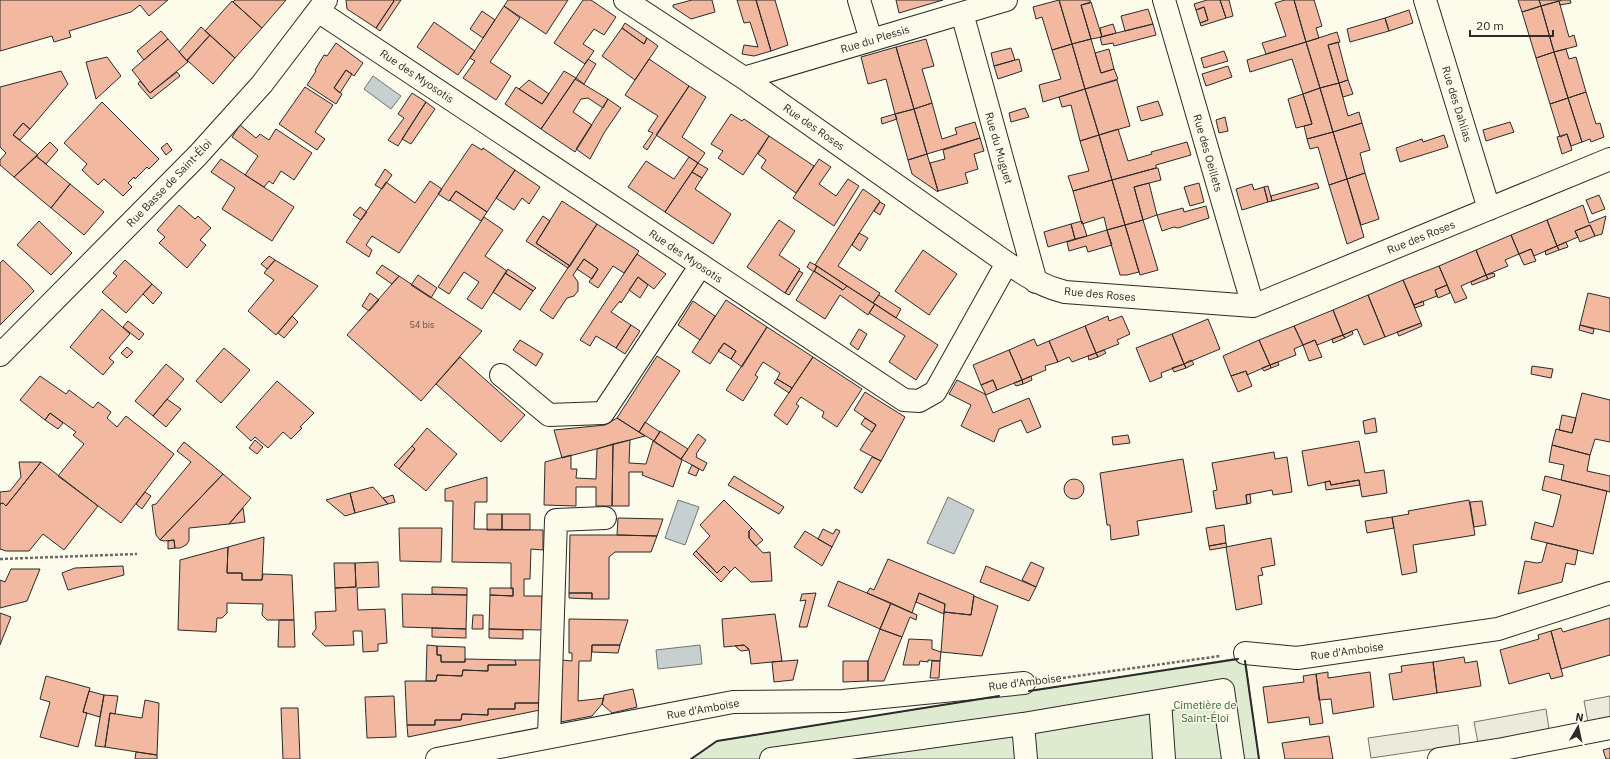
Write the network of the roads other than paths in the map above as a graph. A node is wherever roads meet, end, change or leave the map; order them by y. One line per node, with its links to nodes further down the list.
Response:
1 (625, 0): 7 (street, Rue des Roses)
2 (859, 0): 9 (street)
3 (1006, 0): 8 (street, Rue du Plessis)
4 (1164, 0): 16 (street, Rue des Oeillets)
5 (1425, 0): 12 (street, Rue des Dahlias)
6 (322, 6): 14 (street, Rue des Myosotis); 17 (street, Rue Basse de Saint-Éloi)
7 (649, 9): 10 (street, Rue des Roses)
8 (962, 13): 9 (street, Rue du Plessis); 15 (street, Rue du Muguet)
9 (871, 40): 10 (street, Rue du Plessis)
10 (744, 78): 13 (street, Rue des Roses)
11 (1610, 159): 12 (street, Rue des Roses)
12 (1489, 209): 16 (street, Rue des Roses)
13 (1007, 263): 14 (street, Rue des Myosotis); 15 (street, Rue des Roses)
14 (701, 265): 18 (street)
15 (1036, 282): 16 (street, Rue des Roses)
16 (1253, 306)
17 (0, 355)
18 (501, 375)
19 (605, 518): 26 (street)
20 (1610, 593): 21 (street, Rue d'Amboise)
21 (1245, 653)
22 (1024, 683): 26 (street, Rue d'Amboise)
23 (1160, 701): 24 (street); 30 (street); 31 (street)
24 (1023, 724): 28 (street); 29 (street)
25 (1610, 728): 32 (street)
26 (549, 737): 27 (street, Rue d'Amboise)
27 (437, 759)
28 (771, 759)
29 (1026, 759)
30 (1164, 759)
31 (1233, 759)
32 (1439, 759)

